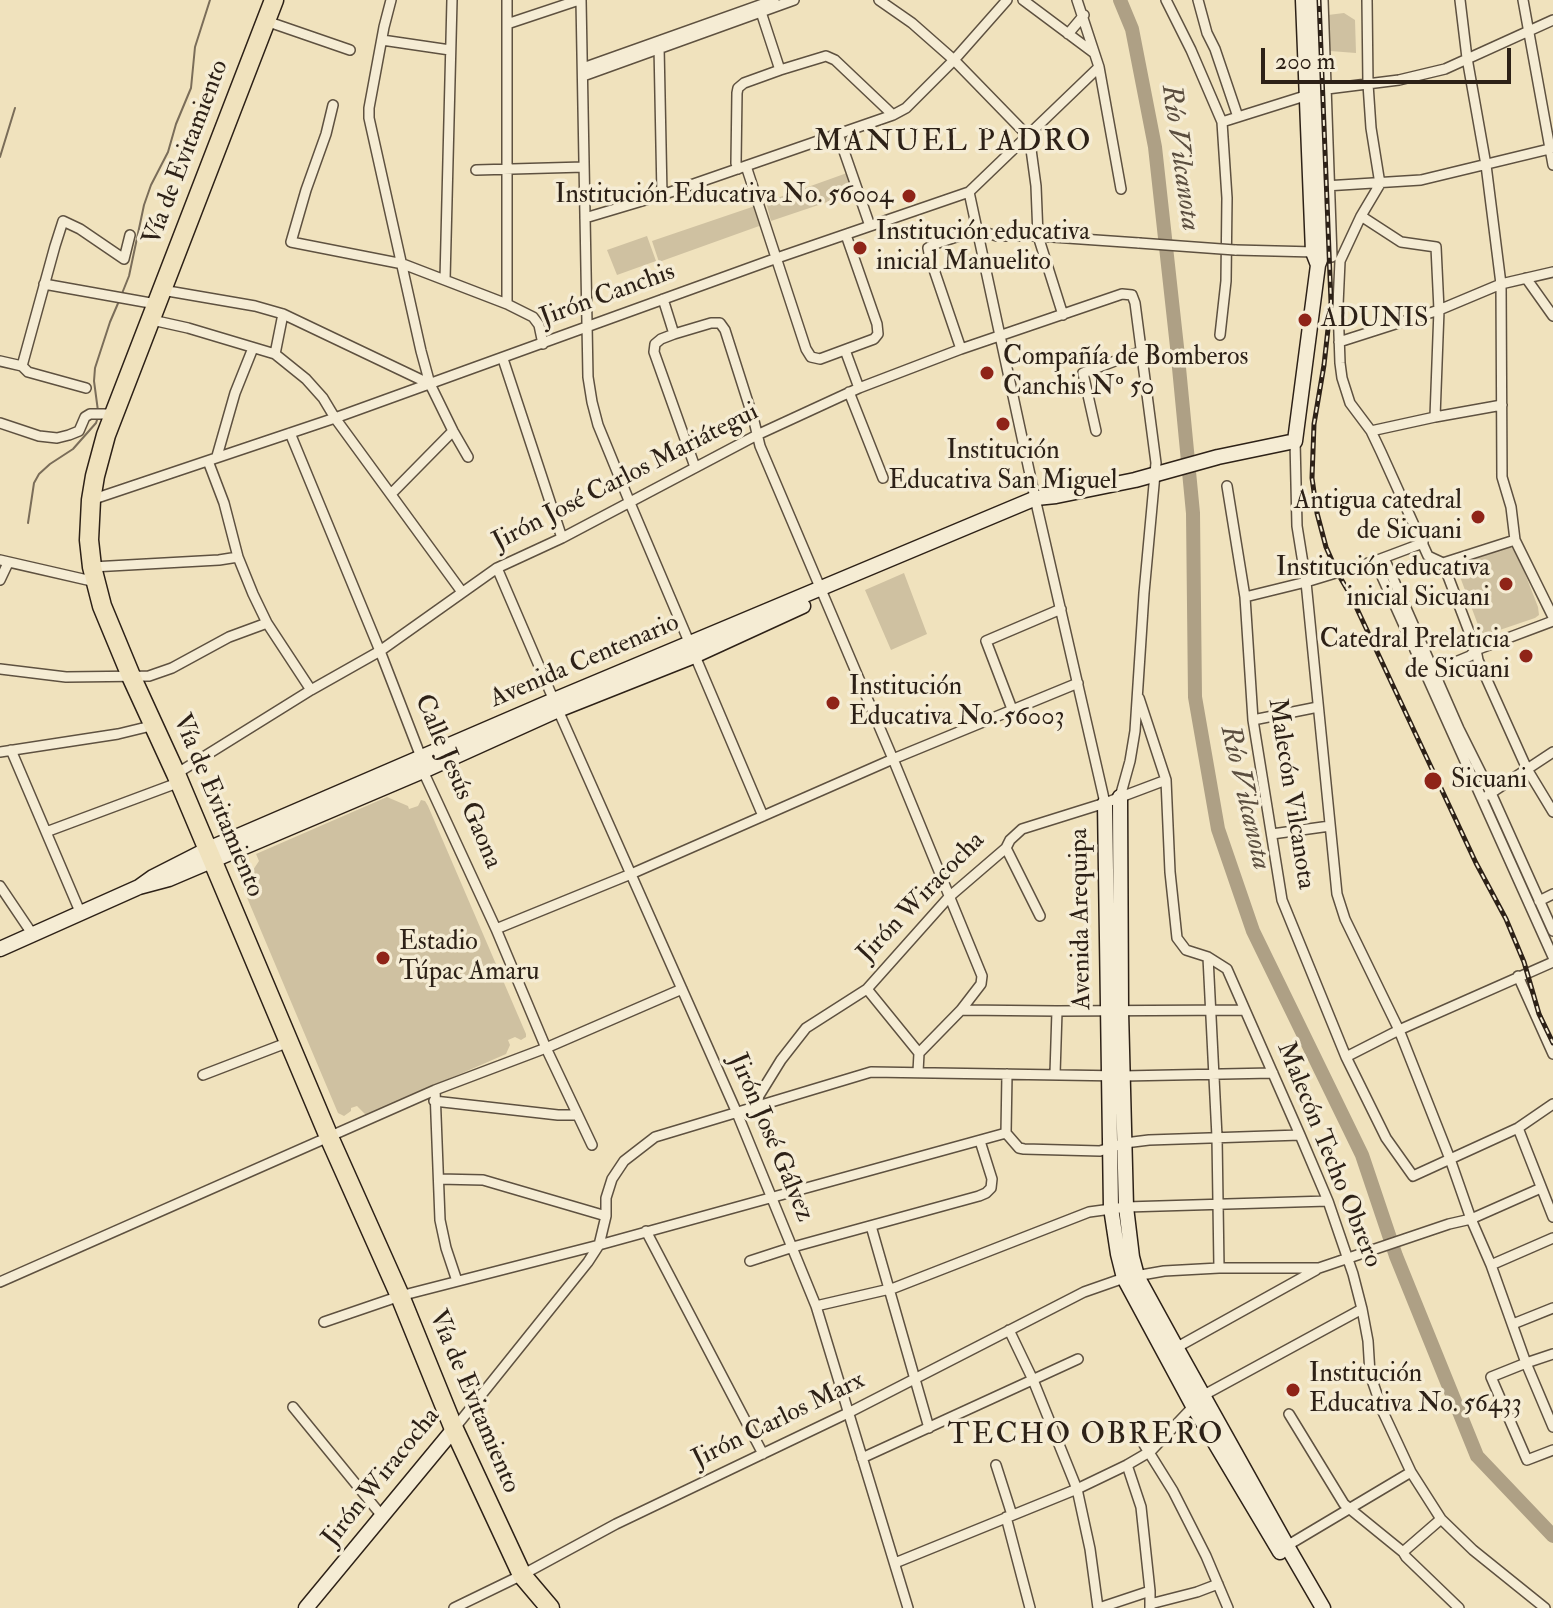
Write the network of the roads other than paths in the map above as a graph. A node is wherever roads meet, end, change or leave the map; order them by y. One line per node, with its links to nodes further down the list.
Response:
1 (274, 0): 23 (highway, Vía de Evitamiento)
2 (391, 0): 27 (street)
3 (452, 0): 30 (street)
4 (507, 0): 24 (street)
5 (580, 0): 24 (street); 36 (street)
6 (774, 0): 20 (street)
7 (794, 0): 20 (street)
8 (879, 0): 33 (street)
9 (1007, 0): 33 (street)
10 (1023, 0): 26 (street)
11 (1077, 0): 21 (street)
12 (1166, 0): 42 (street)
13 (1198, 0): 41 (street)
14 (1303, 0): 38 (street)
15 (1313, 0): 38 (street)
16 (1323, 0): 38 (street)
17 (1367, 0): 37 (street)
18 (1460, 0): 32 (street)
19 (1523, 0): 25 (street)
20 (760, 9): 28 (street); 35 (street)
21 (1084, 15): 26 (street); 31 (street)
22 (1553, 20): 25 (street)
23 (266, 21): 29 (street); 74 (highway, Vía de Evitamiento)
24 (507, 24): 50 (street)
25 (1528, 30): 32 (street); 45 (street)
26 (1068, 34): 31 (street)
27 (382, 40): 30 (street); 66 (street)
28 (659, 45): 36 (street); 56 (street)
29 (350, 50)
30 (450, 50): 69 (street)
31 (1095, 54): 34 (street)
32 (1467, 58): 37 (street); 46 (street)
33 (954, 60): 40 (street); 44 (street)
34 (1099, 67): 44 (street, Jirón Canchis); 54 (street)
35 (780, 70): 40 (street); 49 (street)
36 (583, 72): 48 (street)
37 (1368, 84): 38 (street); 52 (street)
38 (1317, 93): 41 (street); 53 (street)
39 (333, 105): 66 (street)
40 (893, 115): 43 (street)
41 (1238, 117): 42 (street)
42 (1222, 122): 81 (street)
43 (838, 134): 49 (street); 59 (street)
44 (1027, 135): 55 (street, Jirón Canchis); 63 (street)
45 (1551, 148): 46 (street); 47 (street)
46 (1486, 165): 52 (street); 71 (street)
47 (1553, 165)
48 (584, 167): 50 (street); 58 (street)
49 (742, 168): 56 (street); 65 (street)
50 (508, 169): 51 (street); 73 (street)
51 (476, 170)
52 (1380, 184): 53 (street); 57 (street)
53 (1320, 185): 64 (street)
54 (1121, 189)
55 (969, 192): 59 (street, Jirón Canchis); 60 (street, Avenida Arequipa)
56 (662, 195): 58 (street)
57 (1361, 216): 64 (street); 75 (street)
58 (585, 218): 79 (street)
59 (870, 226): 62 (street, Jirón Canchis)
60 (977, 230): 63 (street); 82 (street, Avenida Arequipa); 86 (street)
61 (130, 235): 70 (street)
62 (846, 235): 65 (street, Jirón Canchis); 87 (street)
63 (1038, 236): 64 (street, bridge); 77 (street)
64 (1325, 257): 83 (street); 106 (street)
65 (777, 258): 72 (street, Jirón Canchis); 87 (street)
66 (403, 264): 69 (street); 93 (street)
67 (1553, 272): 68 (street)
68 (1526, 278): 71 (street); 78 (street)
69 (445, 280): 73 (street)
70 (44, 284): 74 (street); 92 (street)
71 (1501, 284): 75 (street); 96 (street)
72 (663, 299): 79 (street, Jirón Canchis); 80 (street)
73 (507, 304): 84 (street)
74 (156, 305): 76 (street); 85 (street); 97 (highway, Vía de Evitamiento)
75 (1439, 310): 83 (street); 98 (street)
76 (283, 314): 89 (street); 93 (street)
77 (1063, 315): 82 (street, Jirón José Carlos Mariátegui); 88 (street, Jirón José Carlos Mariátegui)
78 (1553, 316)
79 (587, 327): 84 (street, Jirón Canchis); 115 (street)
80 (674, 334): 105 (street); 109 (street)
81 (1220, 335)
82 (1001, 337): 86 (street, Jirón José Carlos Mariátegui); 116 (street, Avenida Arequipa)
83 (1339, 342): 103 (street)
84 (543, 344): 90 (street, Jirón Canchis)
85 (253, 348): 89 (street); 108 (street)
86 (961, 349): 95 (street, Jirón José Carlos Mariátegui)
87 (845, 350): 95 (street)
88 (1142, 351): 102 (street); 110 (street)
89 (275, 354): 99 (street)
90 (503, 359): 93 (street, Jirón Canchis); 117 (street)
91 (0, 361): 92 (street)
92 (22, 366): 94 (street)
93 (430, 384): 99 (street, Jirón Canchis); 101 (street)
94 (86, 388)
95 (854, 390): 105 (street, Jirón José Carlos Mariátegui); 111 (street)
96 (1502, 405): 98 (street); 118 (street)
97 (104, 413): 100 (street); 114 (highway, Vía de Evitamiento)
98 (1435, 417): 103 (street)
99 (335, 418): 104 (street, Jirón Canchis); 113 (street)
100 (0, 423)
101 (453, 431): 107 (street); 113 (street)
102 (1096, 431)
103 (1371, 431): 119 (street)
104 (290, 433): 108 (street, Jirón Canchis); 136 (street, Calle Jesús Gaona)
105 (757, 435): 109 (street, Jirón José Carlos Mariátegui); 129 (street)
106 (1295, 441): 110 (street); 127 (street)
107 (468, 457)
108 (213, 458): 114 (street, Jirón Canchis); 120 (street)
109 (695, 467): 115 (street, Jirón José Carlos Mariátegui)
110 (1155, 475): 116 (street); 142 (street)
111 (883, 478)
112 (1227, 486): 130 (street, Malecón Vilcanota)
113 (391, 494): 128 (street)
114 (91, 500): 125 (highway, Vía de Evitamiento)
115 (630, 503): 117 (street, Jirón José Carlos Mariátegui); 134 (street)
116 (1037, 503): 129 (street); 131 (street, Avenida Arequipa)
117 (562, 538): 124 (street, Jirón José Carlos Mariátegui)
118 (1515, 540): 123 (street); 132 (street)
119 (1423, 543): 121 (street); 123 (street)
120 (238, 557): 125 (street); 133 (street)
121 (1379, 560): 127 (street); 138 (street); 155 (street)
122 (4, 561): 125 (street); 126 (street)
123 (1443, 563): 135 (street)
124 (497, 568): 128 (street, Jirón José Carlos Mariátegui); 143 (street, Jirón José Gálvez)
125 (94, 574): 139 (highway, Vía de Evitamiento)
126 (0, 580)
127 (1306, 582): 130 (street); 144 (street)
128 (462, 592): 136 (street, Jirón José Carlos Mariátegui)
129 (822, 592): 134 (street); 150 (street)
130 (1245, 597): 146 (street, Malecón Vilcanota)
131 (1061, 609): 140 (street, Avenida Arequipa); 145 (street)
132 (1553, 619): 135 (street)
133 (267, 623): 139 (street); 141 (street)
134 (692, 650): 143 (street); 159 (street)
135 (1476, 650): 138 (street); 152 (street)
136 (380, 651): 141 (street, Jirón José Carlos Mariátegui); 151 (street, Calle Jesús Gaona)
137 (0, 669): 139 (street)
138 (1434, 671): 155 (street)
139 (131, 676): 147 (highway, Vía de Evitamiento)
140 (1078, 683): 145 (street); 157 (street, Avenida Arequipa)
141 (311, 690): 153 (street, Jirón José Carlos Mariátegui)
142 (1138, 694): 154 (street, Malecón Techo Obrero); 156 (street)
143 (556, 705): 151 (street); 165 (street, Jirón José Gálvez)
144 (1318, 707): 146 (street); 160 (street)
145 (1012, 709): 150 (street)
146 (1253, 720): 162 (street, Malecón Vilcanota)
147 (155, 725): 148 (street); 153 (highway, Vía de Evitamiento)
148 (5, 751): 161 (street)
149 (1553, 752): 152 (street)
150 (893, 759): 159 (street); 168 (street)
151 (422, 764): 164 (street); 172 (street, Calle Jesús Gaona)
152 (1527, 769): 155 (street); 158 (street)
153 (178, 778): 161 (street, Jirón José Carlos Mariátegui); 164 (highway, Vía de Evitamiento)
154 (1166, 780): 156 (street, Jirón Wiracocha); 176 (street, Malecón Techo Obrero)
155 (1486, 796): 169 (street); 177 (street)
156 (1120, 797): 157 (street, Jirón Wiracocha); 185 (street, Avenida Arequipa)
157 (1105, 803): 163 (street, Jirón Wiracocha); 185 (street, Avenida Arequipa)
158 (1553, 812)
159 (763, 816): 165 (street)
160 (1330, 826): 162 (street); 186 (street)
161 (46, 832): 170 (street)
162 (1272, 834): 191 (street, Malecón Vilcanota)
163 (1006, 848): 168 (street, Jirón Wiracocha); 171 (street)
164 (210, 855): 170 (street); 187 (highway, Vía de Evitamiento)
165 (631, 874): 172 (street); 179 (street, Jirón José Gálvez)
166 (0, 886): 174 (street)
167 (1553, 894): 169 (street)
168 (949, 897): 180 (street, Jirón Wiracocha); 181 (street)
169 (1539, 901): 173 (street)
170 (81, 914): 174 (street)
171 (1040, 916)
172 (496, 929): 188 (street, Calle Jesús Gaona)
173 (1553, 931)
174 (33, 935): 175 (street)
175 (0, 949)
176 (1208, 957): 182 (street); 183 (street, Malecón Techo Obrero)
177 (1553, 959): 178 (street)
178 (1518, 976): 186 (street); 190 (street)
179 (682, 989): 188 (street); 203 (street, Jirón José Gálvez)
180 (867, 989): 189 (street); 202 (street, Jirón Wiracocha)
181 (961, 1010): 184 (street); 189 (street)
182 (1211, 1010): 183 (street); 185 (street); 197 (street)
183 (1244, 1010): 193 (street, Malecón Techo Obrero)
184 (1057, 1011): 185 (street); 195 (street)
185 (1114, 1011): 198 (street, Avenida Arequipa)
186 (1399, 1030): 191 (street); 214 (street)
187 (289, 1042): 196 (street); 208 (highway, Vía de Evitamiento)
188 (546, 1048): 199 (street); 204 (street, Calle Jesús Gaona)
189 (919, 1053): 192 (street)
190 (1553, 1054)
191 (1346, 1057): 214 (street, Malecón Vilcanota)
192 (918, 1072): 194 (street, Jirón Wiracocha); 202 (street, Jirón Wiracocha)
193 (1273, 1073): 197 (street, Jirón Wiracocha); 207 (street, Malecón Techo Obrero)
194 (1007, 1074): 195 (street, Jirón Wiracocha); 206 (street)
195 (1055, 1074): 198 (street, Jirón Wiracocha)
196 (203, 1075)
197 (1213, 1075): 198 (street, Jirón Wiracocha); 209 (street)
198 (1116, 1076): 211 (street, Avenida Arequipa); 213 (street, Avenida Arequipa)
199 (435, 1090): 200 (street); 208 (street)
200 (434, 1101): 204 (street); 215 (street)
201 (1553, 1104): 205 (street)
202 (752, 1107): 203 (street, Jirón Wiracocha)
203 (737, 1113): 217 (street, Jirón José Gálvez); 221 (street, Jirón Wiracocha)
204 (577, 1115): 212 (street, Calle Jesús Gaona)
205 (1518, 1128): 214 (street); 216 (street)
206 (1006, 1133): 210 (street); 213 (street)
207 (1300, 1135): 209 (street); 218 (street, Malecón Techo Obrero)
208 (329, 1137): 236 (street); 238 (highway, Vía de Evitamiento)
209 (1217, 1137): 211 (street); 219 (street)
210 (980, 1141): 217 (street); 224 (street)
211 (1125, 1143): 213 (street); 220 (street, Avenida Arequipa)
212 (592, 1145)
213 (1110, 1148): 220 (street, Avenida Arequipa)
214 (1450, 1159): 223 (street)
215 (439, 1179): 221 (street); 235 (street)
216 (1541, 1188): 222 (street); 223 (street)
217 (771, 1197): 225 (street); 228 (street, Jirón José Gálvez)
218 (1328, 1201): 219 (street); 229 (street, Malecón Techo Obrero)
219 (1219, 1203): 220 (street); 232 (street)
220 (1119, 1208): 234 (street, Avenida Arequipa); 237 (street)
221 (606, 1216): 227 (street, Jirón Wiracocha)
222 (1553, 1217)
223 (1471, 1219): 229 (street); 231 (street)
224 (871, 1226): 228 (street); 237 (street)
225 (646, 1231): 227 (street); 261 (street)
226 (1553, 1238): 231 (street)
227 (599, 1245): 235 (street); 257 (street, Jirón Wiracocha)
228 (793, 1247): 230 (street); 239 (street, Jirón José Gálvez)
229 (1346, 1258): 233 (street); 241 (street, Malecón Techo Obrero)
230 (750, 1261)
231 (1491, 1265): 243 (street)
232 (1219, 1268): 233 (street, Jirón Carlos Marx); 234 (street, Jirón Carlos Marx)
233 (1319, 1268): 245 (street)
234 (1131, 1277): 244 (street, Jirón Carlos Marx); 245 (street, Avenida Arequipa)
235 (457, 1281): 238 (street)
236 (0, 1282)
237 (889, 1289): 239 (street); 249 (street)
238 (400, 1296): 242 (street); 257 (highway, Vía de Evitamiento)
239 (816, 1306): 253 (street, Jirón José Gálvez)
240 (1553, 1308): 243 (street)
241 (1362, 1309): 251 (street); 265 (street, Malecón Techo Obrero)
242 (324, 1322)
243 (1513, 1324): 248 (street)
244 (1009, 1330): 249 (street, Jirón Carlos Marx); 250 (street)
245 (1171, 1350): 251 (street, Avenida Arequipa)
246 (1553, 1354): 248 (street)
247 (1078, 1359): 250 (street)
248 (1526, 1363): 255 (street); 259 (street)
249 (914, 1379): 253 (street, Jirón Carlos Marx); 256 (street)
250 (1033, 1380): 256 (street); 266 (street)
251 (1198, 1400): 260 (street); 271 (street, Avenida Arequipa)
252 (293, 1407): 268 (street)
253 (850, 1412): 261 (street, Jirón Carlos Marx); 262 (street, Jirón José Gálvez)
254 (1289, 1414): 267 (street)
255 (1553, 1427)
256 (929, 1428): 262 (street)
257 (454, 1429): 268 (street, Jirón Wiracocha); 274 (highway, Vía de Evitamiento)
258 (1140, 1438): 260 (street)
259 (1553, 1450)
260 (1148, 1453): 264 (street); 275 (street)
261 (763, 1454): 274 (street, Jirón Carlos Marx)
262 (862, 1458): 273 (street, Jirón José Gálvez)
263 (996, 1465): 269 (street)
264 (1127, 1465): 266 (street); 276 (street)
265 (1411, 1472): 267 (street); 270 (street, Malecón Techo Obrero)
266 (1077, 1489): 269 (street); 286 (street)
267 (1349, 1509): 271 (street); 272 (street)
268 (382, 1516): 280 (street, Jirón Wiracocha)
269 (1009, 1516): 273 (street); 285 (street)
270 (1441, 1519): 272 (street); 278 (street, Malecón Techo Obrero)
271 (1283, 1548): 288 (street, Avenida Arequipa); 289 (street, Avenida Arequipa)
272 (1403, 1552): 290 (street)
273 (895, 1563): 284 (street, Jirón José Gálvez)
274 (522, 1575): 277 (street, Jirón Carlos Marx); 283 (highway, Vía de Evitamiento)
275 (1218, 1584): 279 (street); 287 (street)
276 (1150, 1591): 279 (street); 286 (street)
277 (479, 1597): 281 (street, Jirón Carlos Marx); 282 (street)
278 (1536, 1600): 291 (street); 292 (street, Malecón Techo Obrero)
279 (1150, 1606)
280 (306, 1608)
281 (454, 1608)
282 (480, 1608)
283 (550, 1608)
284 (908, 1608)
285 (1030, 1608)
286 (1098, 1608)
287 (1228, 1608)
288 (1313, 1608)
289 (1323, 1608)
290 (1459, 1608)
291 (1527, 1608)
292 (1545, 1608)

